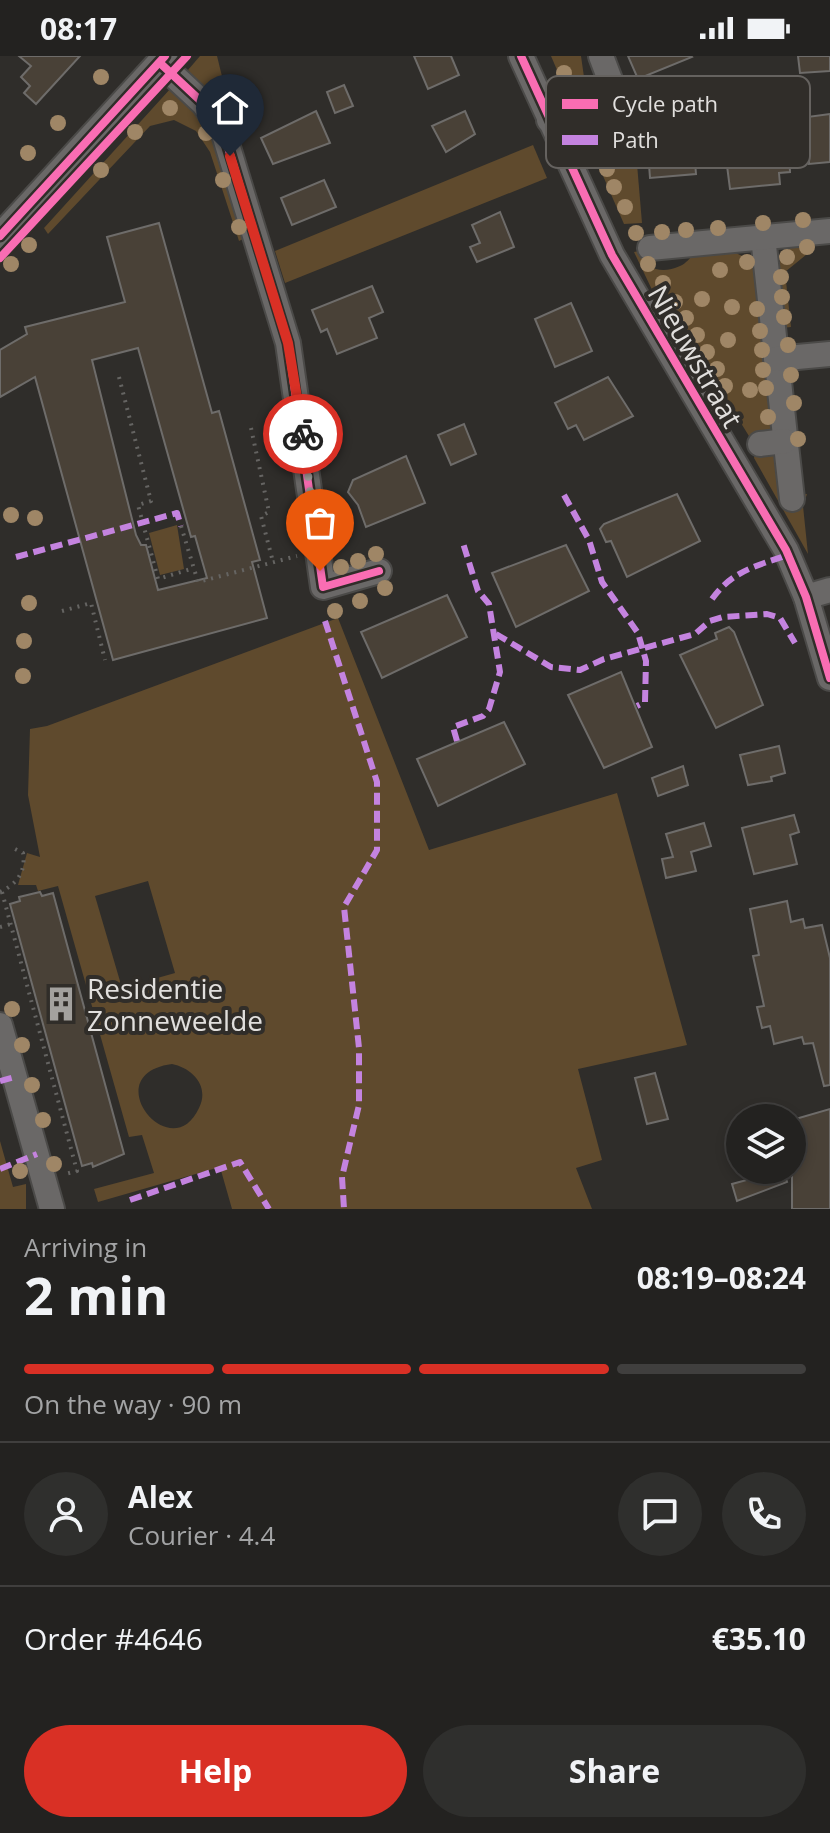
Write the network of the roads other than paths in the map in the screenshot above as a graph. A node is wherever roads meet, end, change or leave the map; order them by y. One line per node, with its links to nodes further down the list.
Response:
1 (521, 56): 5 (street, Nieuwstraat)
2 (601, 56): 4 (street)
3 (162, 59): 8 (street); 16 (street)
4 (609, 76)
5 (546, 113)
6 (571, 168): 18 (street, Nieuwstraat)
7 (830, 231): 9 (street)
8 (0, 236)
9 (763, 237): 10 (street); 12 (street)
10 (650, 248)
11 (830, 354): 12 (street)
12 (776, 359): 13 (street)
13 (785, 441): 14 (street); 15 (street)
14 (760, 444)
15 (792, 499)
16 (379, 571)
17 (830, 590): 18 (street)
18 (806, 597): 19 (street, Nieuwstraat)
19 (830, 678)
20 (0, 1025): 21 (street)
21 (52, 1209)

